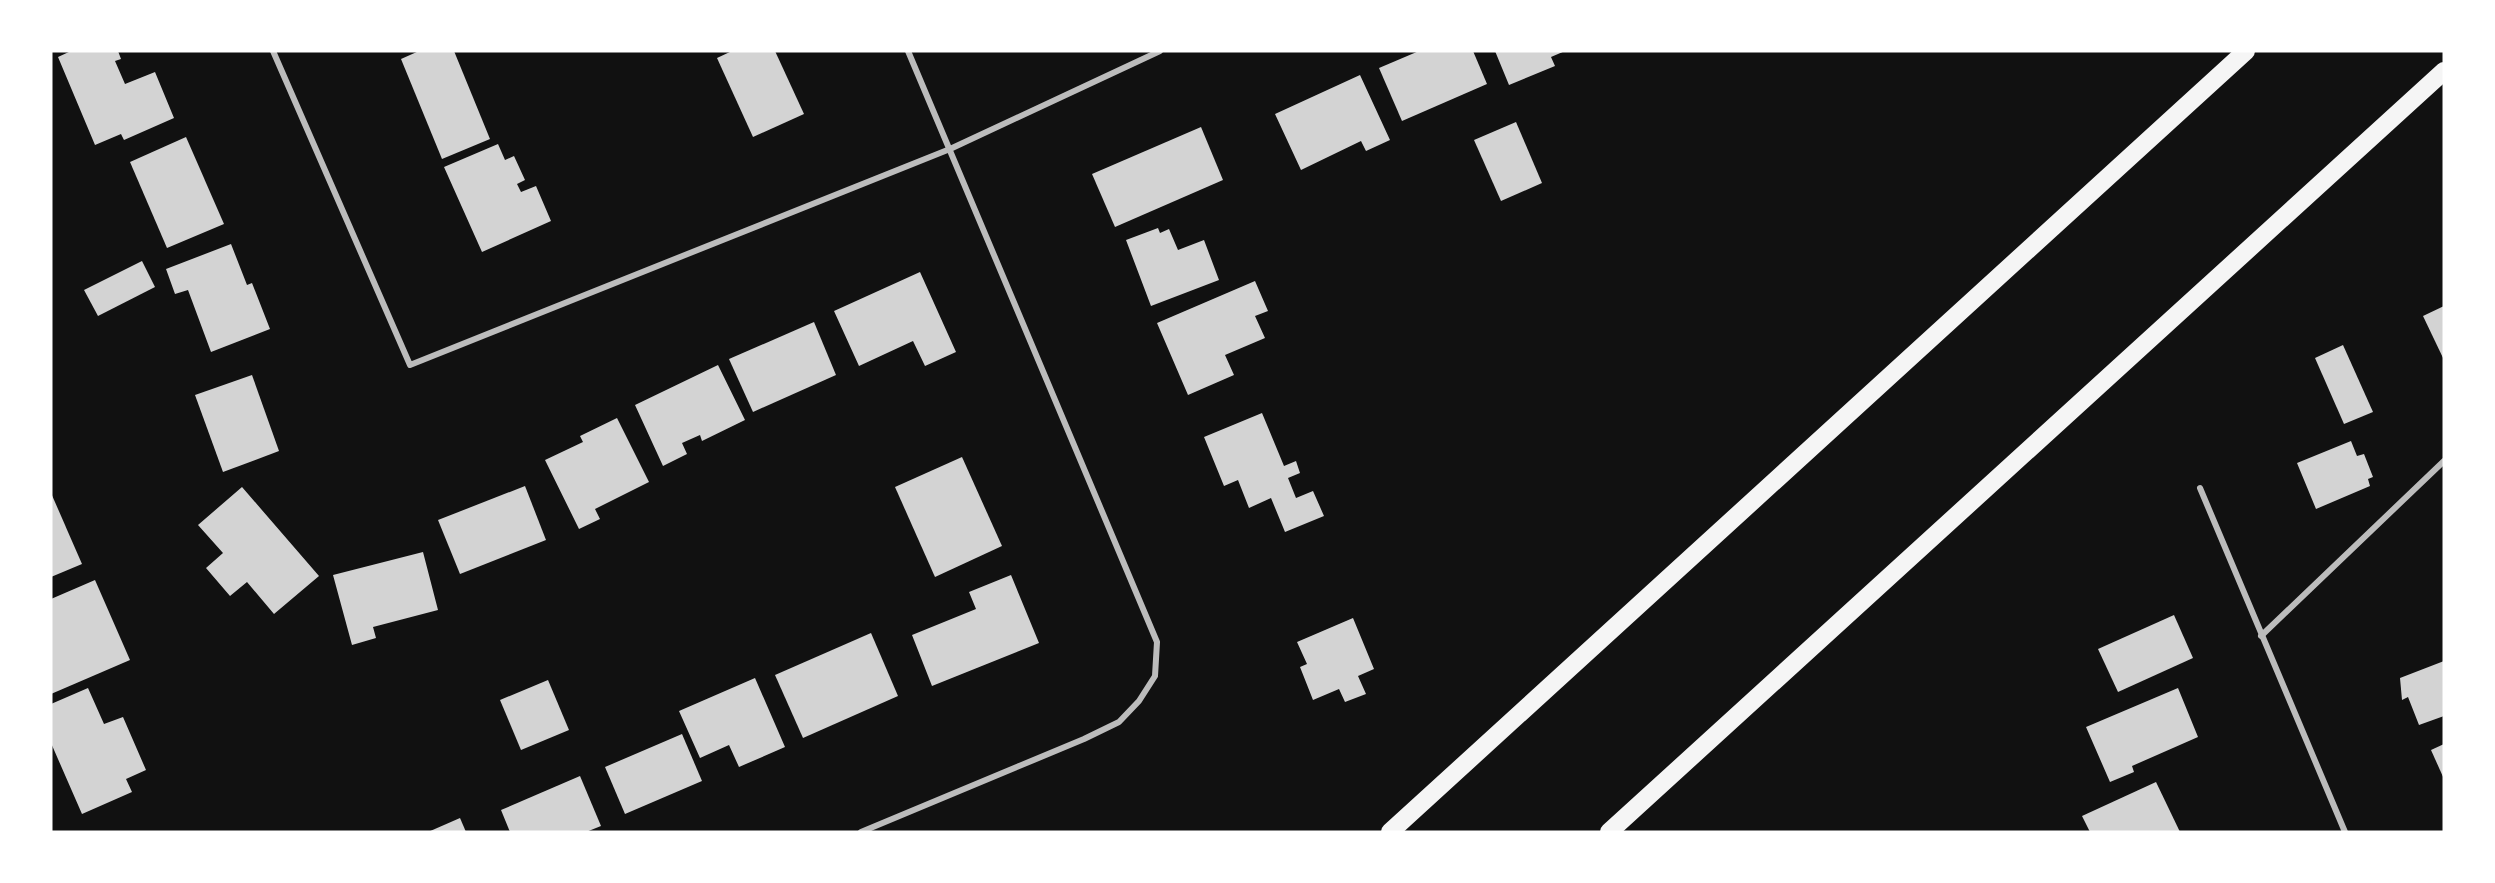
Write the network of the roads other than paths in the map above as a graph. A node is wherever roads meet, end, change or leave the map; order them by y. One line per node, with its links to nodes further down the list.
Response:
1 (273, 51): 6 (street)
2 (908, 51): 6 (street)
3 (1160, 51): 6 (street)
4 (2246, 51): 11 (highway)
5 (2444, 71): 12 (highway)
6 (950, 149): 10 (street)
7 (2444, 461): 9 (street)
8 (2200, 488): 9 (street)
9 (2261, 636): 13 (street)
10 (861, 832)
11 (1390, 832)
12 (1609, 832)
13 (2345, 832)

